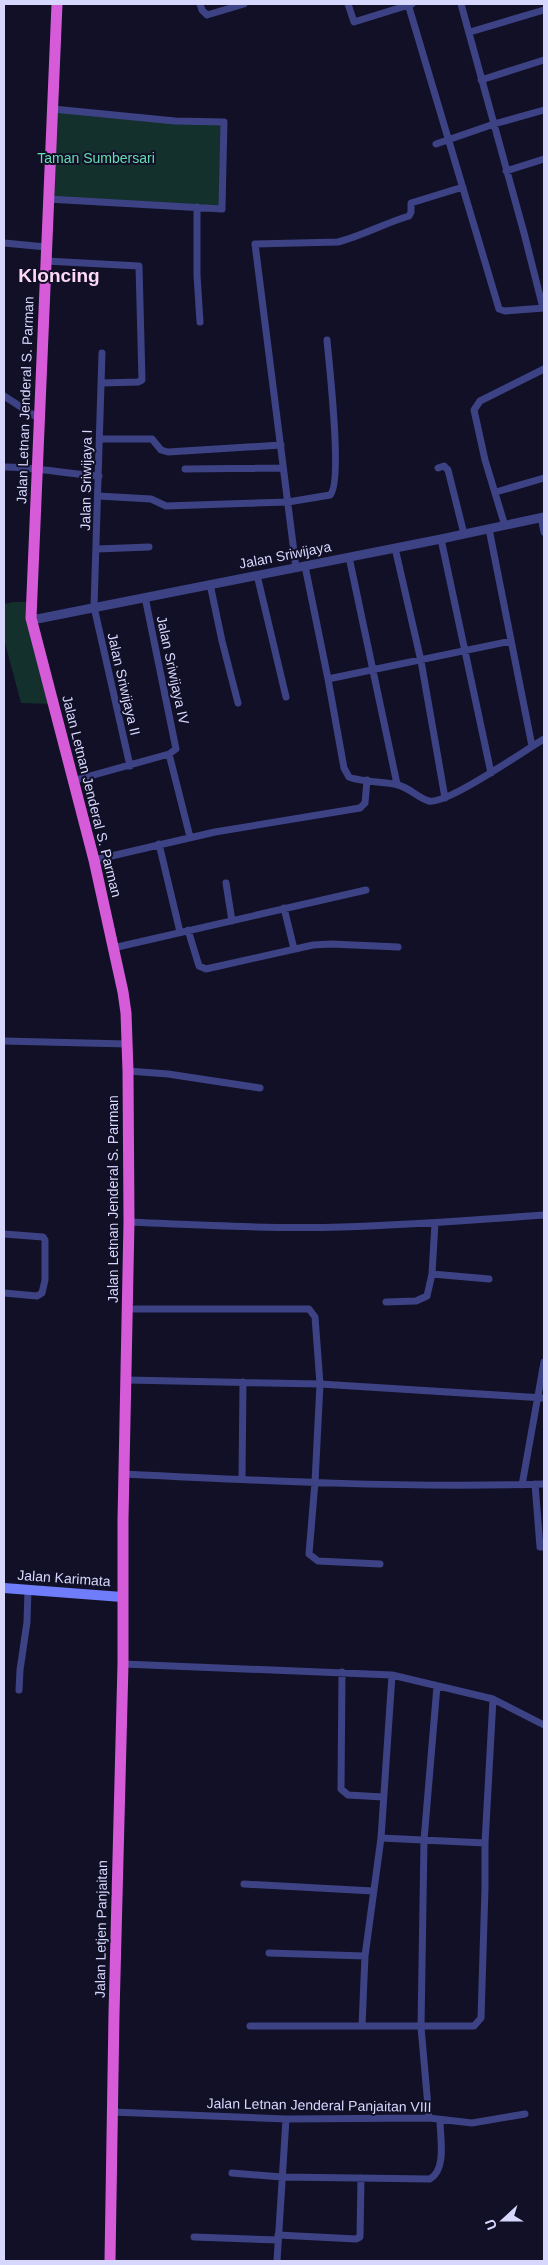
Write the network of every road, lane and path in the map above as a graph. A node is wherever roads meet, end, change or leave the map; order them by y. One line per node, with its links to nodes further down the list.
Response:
1 (57, 4): 12 (highway, Jalan Letnan Jenderal S. Parman)
2 (200, 4): 7 (street)
3 (244, 4): 7 (street)
4 (348, 4): 5 (street)
5 (409, 4): 15 (street)
6 (460, 4): 9 (street)
7 (231, 6)
8 (544, 10): 9 (street)
9 (470, 32): 11 (street)
10 (544, 60): 11 (street)
11 (481, 80): 14 (street)
12 (53, 109): 20 (highway, Jalan Letnan Jenderal S. Parman); 21 (street)
13 (544, 110): 14 (street)
14 (494, 124): 15 (street); 18 (street)
15 (450, 140): 16 (street); 19 (street)
16 (436, 144)
17 (544, 159): 18 (street)
18 (506, 171): 25 (street)
19 (463, 187): 25 (street); 34 (street)
20 (48, 199): 21 (street); 23 (highway, Jalan Letnan Jenderal S. Parman)
21 (197, 207): 26 (street)
22 (4, 243): 23 (street)
23 (46, 247): 24 (highway, Jalan Letnan Jenderal S. Parman)
24 (46, 262): 30 (street); 32 (highway, Jalan Letnan Jenderal S. Parman)
25 (544, 308)
26 (200, 322)
27 (327, 340): 44 (street)
28 (102, 353): 30 (street, Jalan Sriwijaya I)
29 (544, 369): 42 (street)
30 (101, 383): 33 (street, Jalan Sriwijaya I)
31 (4, 396): 32 (street)
32 (38, 418): 39 (highway, Jalan Letnan Jenderal S. Parman)
33 (100, 439): 34 (street); 40 (street, Jalan Sriwijaya I)
34 (281, 445): 36 (street)
35 (4, 467): 39 (street)
36 (284, 468): 38 (street); 44 (street)
37 (438, 468): 49 (street)
38 (185, 469)
39 (36, 470): 40 (street); 60 (highway, Jalan Letnan Jenderal S. Parman)
40 (98, 476): 43 (street, Jalan Sriwijaya I)
41 (544, 478): 42 (street)
42 (496, 492): 46 (street)
43 (98, 496): 44 (street); 53 (street, Jalan Sriwijaya I)
44 (288, 502): 55 (street)
45 (543, 517): 46 (street, Jalan Sriwijaya); 48 (street)
46 (505, 526): 47 (street, Jalan Sriwijaya)
47 (490, 529): 49 (street, Jalan Sriwijaya); 61 (street)
48 (544, 532)
49 (464, 534): 50 (street, Jalan Sriwijaya)
50 (441, 539): 52 (street, Jalan Sriwijaya); 62 (street)
51 (149, 547): 53 (street)
52 (395, 548): 54 (street, Jalan Sriwijaya); 63 (street)
53 (97, 549): 59 (street, Jalan Sriwijaya I)
54 (349, 556): 55 (street, Jalan Sriwijaya); 64 (street)
55 (300, 567): 56 (street, Jalan Sriwijaya); 65 (street)
56 (257, 575): 57 (street, Jalan Sriwijaya); 66 (street)
57 (210, 584): 58 (street, Jalan Sriwijaya); 67 (street)
58 (145, 597): 59 (street, Jalan Sriwijaya); 70 (street, Jalan Sriwijaya IV)
59 (94, 607): 60 (street, Jalan Sriwijaya); 71 (street, Jalan Sriwijaya II)
60 (32, 620): 74 (highway, Jalan Letnan Jenderal S. Parman)
61 (511, 641): 62 (street); 69 (street)
62 (465, 651): 63 (street); 72 (street)
63 (421, 661): 64 (street); 76 (street)
64 (373, 669): 65 (street); 75 (street)
65 (328, 679): 73 (street)
66 (286, 698)
67 (238, 704)
68 (544, 739): 69 (street)
69 (532, 746): 72 (street)
70 (169, 754): 71 (street); 77 (street)
71 (130, 766): 74 (street)
72 (491, 773): 76 (street)
73 (367, 780): 75 (street); 77 (street)
74 (72, 781): 79 (highway, Jalan Letnan Jenderal S. Parman)
75 (397, 784): 76 (street)
76 (445, 798)
77 (190, 837): 78 (street)
78 (159, 844): 79 (street); 85 (street)
79 (94, 860): 87 (highway, Jalan Letnan Jenderal S. Parman)
80 (226, 883): 83 (street)
81 (366, 890): 82 (street)
82 (284, 908): 83 (street); 88 (street)
83 (232, 921): 84 (street)
84 (188, 930): 85 (street); 88 (street)
85 (180, 932): 87 (street)
86 (398, 947): 88 (street)
87 (113, 948): 90 (highway, Jalan Letnan Jenderal S. Parman)
88 (294, 949)
89 (4, 1040): 90 (street)
90 (127, 1044): 91 (highway, Jalan Letnan Jenderal S. Parman)
91 (128, 1071): 92 (street); 94 (highway, Jalan Letnan Jenderal S. Parman)
92 (260, 1088)
93 (544, 1215): 95 (street)
94 (129, 1222): 95 (street); 101 (highway, Jalan Letnan Jenderal S. Parman)
95 (435, 1223): 97 (street)
96 (4, 1234): 99 (street)
97 (432, 1274): 98 (street); 100 (street)
98 (489, 1279)
99 (4, 1293)
100 (386, 1302)
101 (128, 1308): 103 (highway, Jalan Letnan Jenderal S. Parman); 105 (street)
102 (544, 1362): 106 (street)
103 (127, 1380): 104 (street); 107 (highway, Jalan Letnan Jenderal S. Parman)
104 (243, 1382): 105 (street); 108 (street)
105 (320, 1384): 106 (street); 109 (street)
106 (540, 1398): 112 (street)
107 (124, 1474): 108 (street); 117 (highway, Jalan Letnan Jenderal S. Parman)
108 (242, 1480): 109 (street)
109 (315, 1482): 112 (street); 114 (street)
110 (535, 1484): 111 (street); 112 (street); 113 (street)
111 (544, 1484)
112 (522, 1485)
113 (544, 1547)
114 (380, 1564)
115 (4, 1588): 116 (main road, Jalan Karimata)
116 (28, 1589): 117 (main road, Jalan Karimata); 122 (street)
117 (122, 1597): 118 (highway, Jalan Letjen Panjaitan)
118 (123, 1664): 119 (street); 136 (highway, Jalan Letjen Panjaitan)
119 (342, 1672): 120 (street); 125 (street)
120 (392, 1674): 121 (street); 125 (street)
121 (437, 1686): 123 (street); 127 (street)
122 (19, 1690)
123 (493, 1699): 124 (street); 128 (street)
124 (544, 1725)
125 (383, 1796): 126 (street)
126 (381, 1838): 127 (street); 130 (street)
127 (424, 1840): 128 (street); 135 (street)
128 (485, 1843): 135 (street)
129 (244, 1884): 130 (street)
130 (373, 1891): 132 (street)
131 (269, 1953): 132 (street)
132 (365, 1956): 134 (street)
133 (250, 2026): 134 (street)
134 (362, 2026): 135 (street)
135 (421, 2027): 138 (street)
136 (112, 2112): 139 (street, Jalan Letnan Jenderal Panjaitan VIII); 146 (highway, Jalan Letjen Panjaitan)
137 (525, 2114): 140 (street, Jalan Letnan Jenderal Panjaitan VIII)
138 (429, 2118): 139 (street, Jalan Letnan Jenderal Panjaitan VIII); 140 (street, Jalan Letnan Jenderal Panjaitan VIII)
139 (286, 2119): 142 (street)
140 (440, 2120): 143 (street)
141 (232, 2173): 142 (street)
142 (282, 2177): 143 (street); 145 (street)
143 (361, 2178): 145 (street)
144 (194, 2237): 145 (street)
145 (278, 2238): 147 (street)
146 (110, 2261)
147 (277, 2261)

